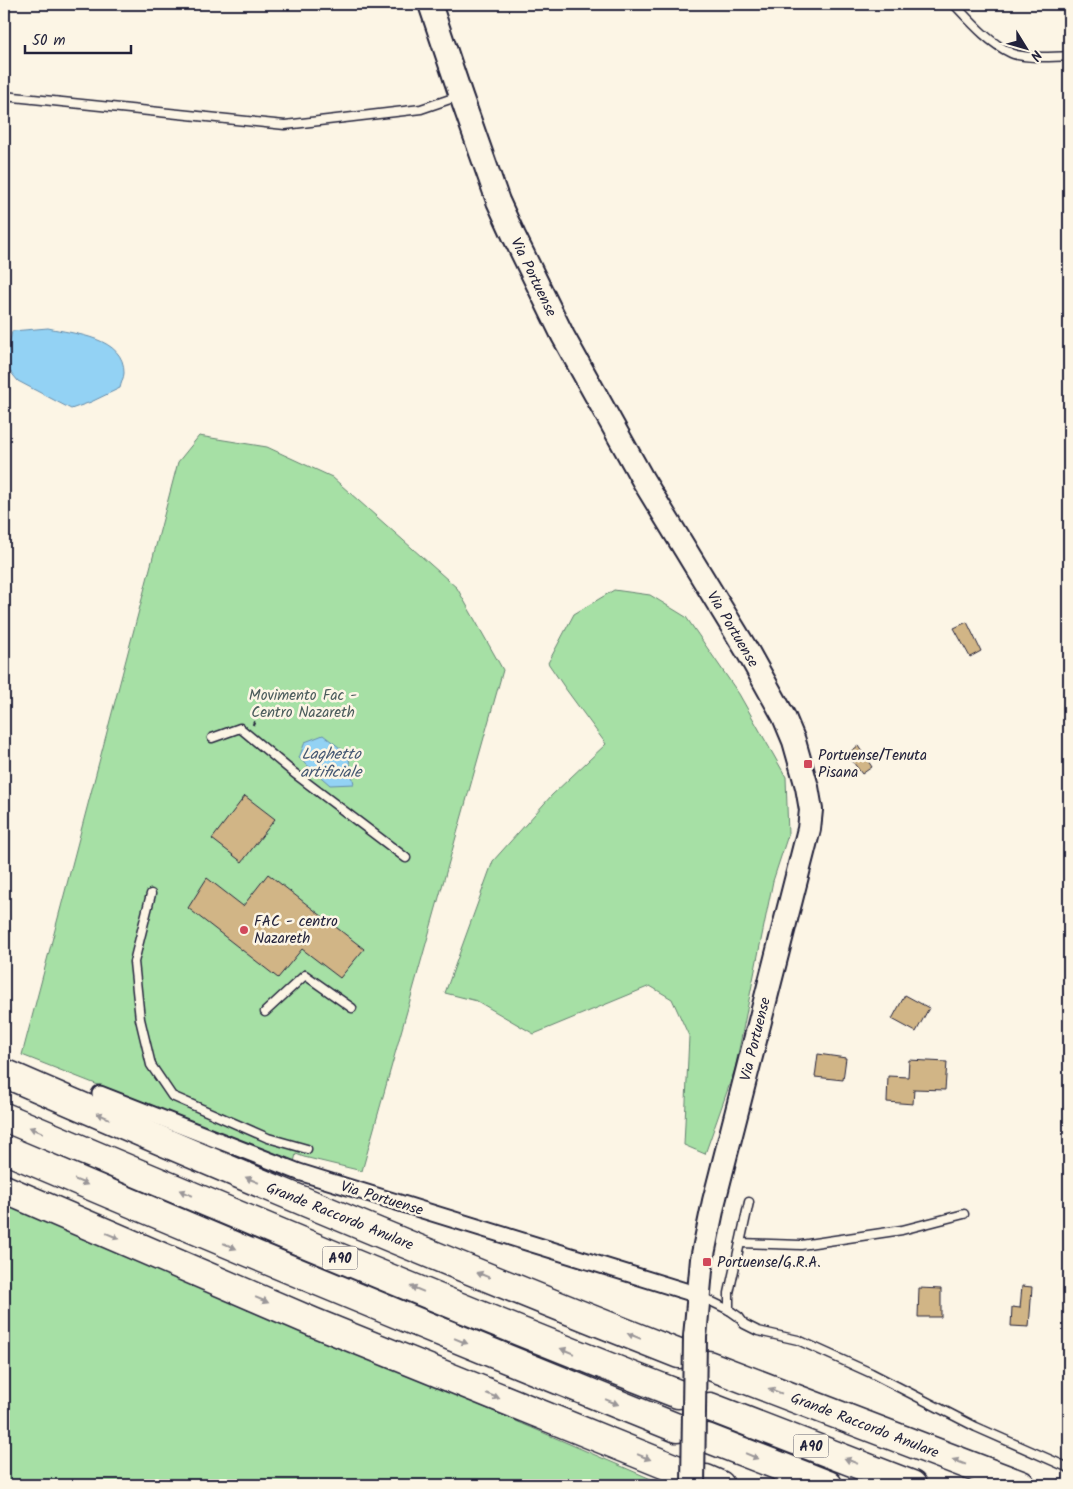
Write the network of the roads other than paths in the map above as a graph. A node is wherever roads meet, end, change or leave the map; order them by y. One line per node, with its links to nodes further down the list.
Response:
1 (430, 4): 5 (main road, Via Portuense)
2 (954, 4): 3 (lane)
3 (1069, 56)
4 (4, 96): 5 (lane)
5 (461, 96): 20 (main road, Via Portuense)
6 (212, 738): 7 (lane)
7 (406, 858)
8 (151, 894): 14 (lane)
9 (352, 1008): 10 (lane)
10 (265, 1012)
11 (4, 1073): 22 (highway, Grande Raccordo Anulare, one-way to 11)
12 (100, 1094): 20 (street, Via Portuense)
13 (4, 1116): 24 (highway, A90, one-way to 13)
14 (307, 1148)
15 (4, 1149): 26 (highway, A90, one-way to 26)
16 (4, 1189): 29 (highway, one-way to 29)
17 (750, 1202): 19 (lane)
18 (964, 1214): 19 (lane)
19 (740, 1243): 21 (lane)
20 (698, 1295): 21 (lane); 22 (main road, Via Portuense)
21 (729, 1310): 28 (lane)
22 (687, 1345): 29 (main road, Via Portuense, bridge)
23 (708, 1365): 32 (highway, Grande Raccordo Anulare, one-way to 23)
24 (678, 1394)
25 (710, 1407): 31 (highway, A90, one-way to 25)
26 (677, 1428)
27 (706, 1438): 30 (highway, A90, one-way to 30)
28 (1069, 1468)
29 (699, 1480)
30 (828, 1485)
31 (912, 1485)
32 (1021, 1485)

